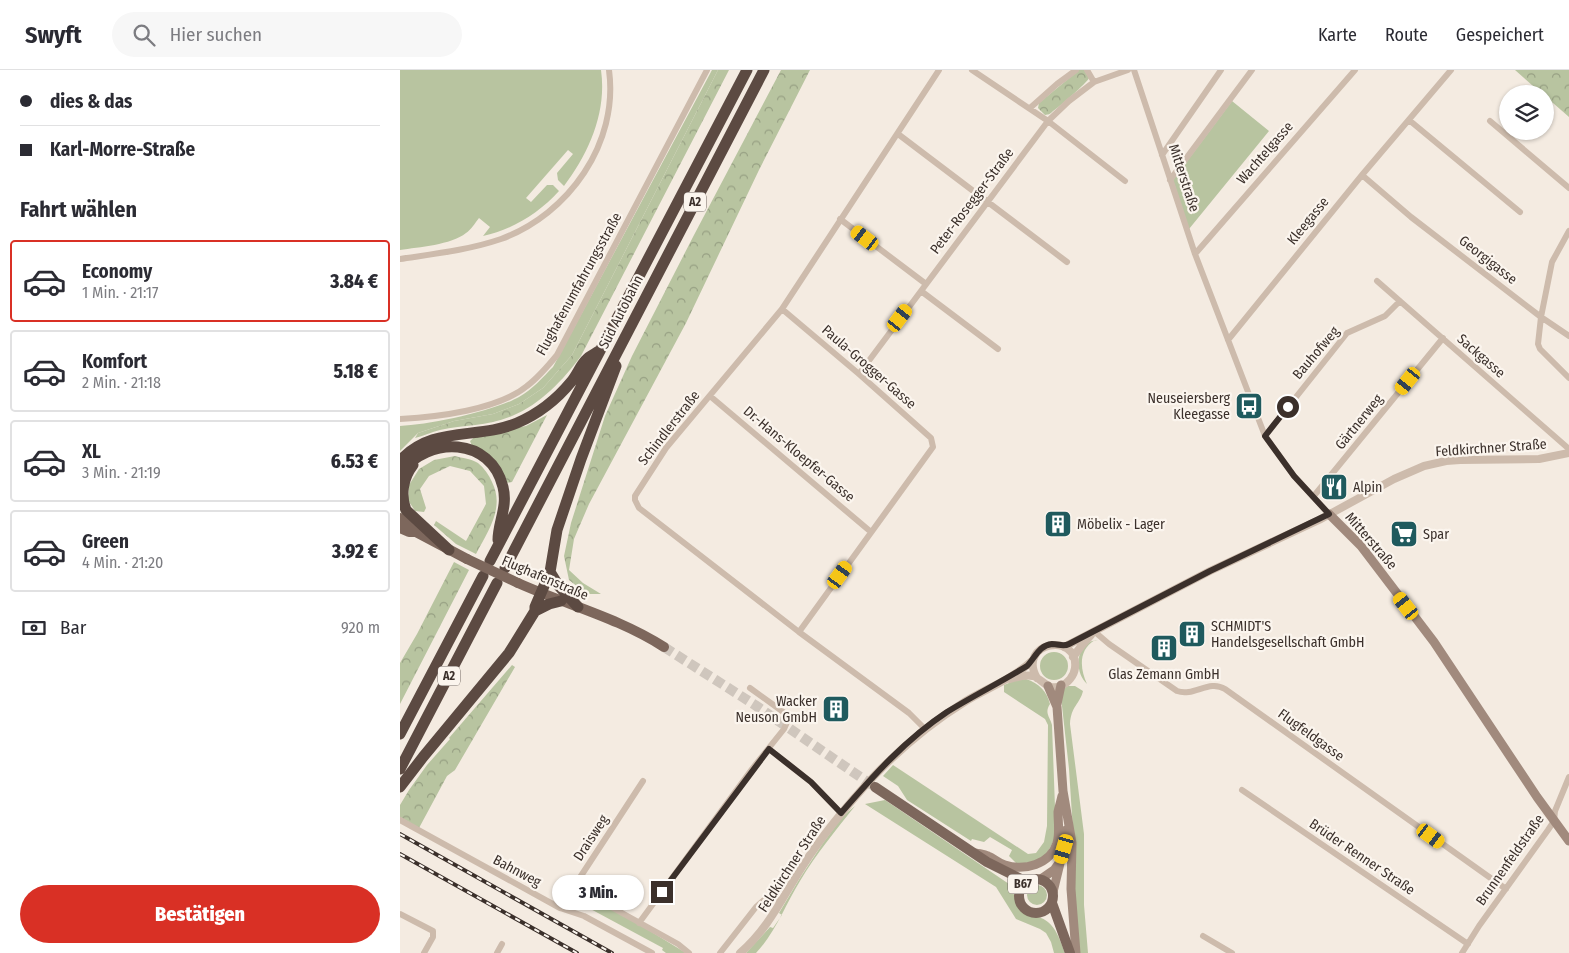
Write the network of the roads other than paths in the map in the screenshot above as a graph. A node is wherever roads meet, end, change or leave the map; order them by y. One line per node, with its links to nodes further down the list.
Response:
1 (609, 70): 32 (street)
2 (707, 70): 49 (street, Flughafenumfahrungsstraße)
3 (746, 70): 45 (highway, Süd Autobahn / A2)
4 (764, 70): 40 (highway, Süd Autobahn / A2)
5 (940, 70): 20 (street, Schindlerstraße)
6 (972, 70): 16 (street)
7 (1076, 70): 16 (street)
8 (1087, 70): 15 (street)
9 (1128, 70): 15 (street, Peter-Rosegger-Straße)
10 (1134, 70): 21 (street, Mitterstraße)
11 (1222, 70): 21 (street)
12 (1252, 70): 23 (street)
13 (1355, 70): 31 (street, Wachtelgasse)
14 (1451, 70): 17 (street, Kleegasse)
15 (1094, 82): 18 (street, Peter-Rosegger-Straße)
16 (1030, 108): 18 (street)
17 (1409, 120): 22 (street, Kleegasse); 27 (street)
18 (1048, 121): 24 (street); 26 (street, Peter-Rosegger-Straße)
19 (1490, 121): 25 (street)
20 (898, 134): 26 (street); 28 (street, Schindlerstraße)
21 (1162, 155): 23 (street, Mitterstraße)
22 (1362, 175): 39 (street, Georgigasse); 43 (street, Kleegasse)
23 (1170, 180): 31 (street, Mitterstraße)
24 (1125, 181)
25 (1569, 188)
26 (988, 201): 33 (street); 35 (street, Peter-Rosegger-Straße)
27 (1520, 212)
28 (840, 219): 35 (street); 38 (street, Schindlerstraße)
29 (1569, 231): 30 (street)
30 (1566, 242): 39 (street)
31 (1195, 254): 43 (street, Mitterstraße)
32 (400, 259)
33 (1067, 262)
34 (1377, 281): 37 (street, Sackgasse)
35 (926, 284): 36 (street, Peter-Rosegger-Straße)
36 (921, 291): 44 (street); 46 (street, Peter-Rosegger-Straße)
37 (1400, 301): 42 (street, Sackgasse); 50 (street, Bauhofweg)
38 (782, 309): 46 (street, Paula-Grogger-Gasse); 48 (street, Schindlerstraße)
39 (1541, 317): 41 (street, Georgigasse); 47 (street)
40 (626, 334): 64 (highway, Süd Autobahn / A2); 65 (highway)
41 (1569, 336)
42 (1443, 338): 51 (street, Sackgasse); 55 (street, Gärtnerweg)
43 (1228, 340): 50 (street, Mitterstraße)
44 (998, 349)
45 (600, 350): 53 (highway); 61 (highway, Süd Autobahn / A2)
46 (859, 374): 60 (street, Paula-Grogger-Gasse)
47 (1569, 378)
48 (710, 396): 60 (street, Dr.-Hans-Kloepfer-Gasse); 72 (street, Schindlerstraße)
49 (400, 419)
50 (1265, 436): 55 (street, Mitterstraße)
51 (1569, 451): 56 (street, Feldkirchner Straße)
52 (422, 454): 54 (highway); 61 (highway); 62 (highway)
53 (400, 461)
54 (400, 473)
55 (1313, 498): 56 (street, Mitterstraße)
56 (1329, 514): 73 (street, Feldkirchner Straße); 96 (main road, Mitterstraße)
57 (400, 518): 59 (main road, Flughafenstraße)
58 (400, 528): 59 (main road, Flughafenstraße)
59 (416, 532): 62 (main road, Flughafenstraße)
60 (871, 532): 72 (street)
61 (498, 545): 63 (highway, Süd Autobahn / A2)
62 (450, 550): 68 (main road, Flughafenstraße, bridge)
63 (490, 562)
64 (505, 568)
65 (550, 572): 68 (highway); 70 (highway)
66 (483, 576): 85 (highway, A2)
67 (498, 583): 87 (highway, A2)
68 (540, 594): 69 (main road, Flughafenstraße); 71 (highway)
69 (561, 601): 70 (main road, Flughafenstraße); 71 (highway)
70 (578, 607): 74 (main road, Flughafenstraße)
71 (535, 611): 90 (highway)
72 (799, 632): 84 (street, Schindlerstraße)
73 (1094, 632): 75 (street, Feldkirchner Straße); 76 (street, Feldkirchner Straße); 104 (street, Flugfeldgasse)
74 (664, 647)
75 (1064, 647): 76 (street); 77 (street)
76 (1073, 657): 80 (street)
77 (1033, 660): 78 (street); 79 (street, Feldkirchner Straße)
78 (1036, 678): 79 (street, Feldkirchner Straße); 81 (street)
79 (1005, 680): 84 (street, Feldkirchner Straße)
80 (1061, 685): 81 (street); 83 (main road)
81 (1048, 686): 83 (main road)
82 (750, 688): 86 (street)
83 (1057, 707): 93 (main road)
84 (925, 729): 94 (street, Feldkirchner Straße)
85 (400, 734)
86 (769, 749): 94 (street); 112 (street)
87 (400, 769)
88 (1569, 777): 96 (street, Brunnenfeldstraße)
89 (642, 781): 109 (street, Draisweg)
90 (400, 787)
91 (875, 787): 99 (main road, B67)
92 (1242, 790): 116 (street, Brüder Renner Straße)
93 (1063, 791): 97 (main road); 99 (main road)
94 (841, 813): 107 (street, Feldkirchner Straße)
95 (400, 820): 109 (street, Bahnweg)
96 (1554, 821): 98 (main road, Mitterstraße); 104 (street, Brunnenfeldstraße)
97 (1067, 822): 100 (main road); 124 (main road)
98 (1569, 841)
99 (973, 852): 101 (main road, B67)
100 (1060, 861): 103 (main road); 106 (main road)
101 (987, 862): 102 (main road, B67); 105 (main road, B67)
102 (1030, 879): 103 (main road, B67); 105 (main road, B67)
103 (1042, 879): 106 (main road, B67)
104 (1506, 889): 116 (street, Brunnenfeldstraße)
105 (1019, 893): 110 (main road, B67)
106 (1052, 898): 110 (main road, B67); 114 (main road, B67)
107 (782, 901): 121 (street); 122 (street, Feldkirchner Straße)
108 (604, 903): 112 (street)
109 (560, 908): 119 (street, Bahnweg)
110 (1039, 913): 114 (main road, B67)
111 (400, 914): 117 (street)
112 (639, 923): 120 (street)
113 (1203, 936): 125 (street)
114 (1065, 937): 123 (main road, B67)
115 (502, 944): 118 (street)
116 (1468, 944): 126 (street, Brunnenfeldstraße)
117 (424, 953)
118 (497, 953)
119 (652, 953)
120 (689, 953)
121 (720, 953)
122 (740, 953)
123 (1070, 953)
124 (1076, 953)
125 (1232, 953)
126 (1462, 953)

